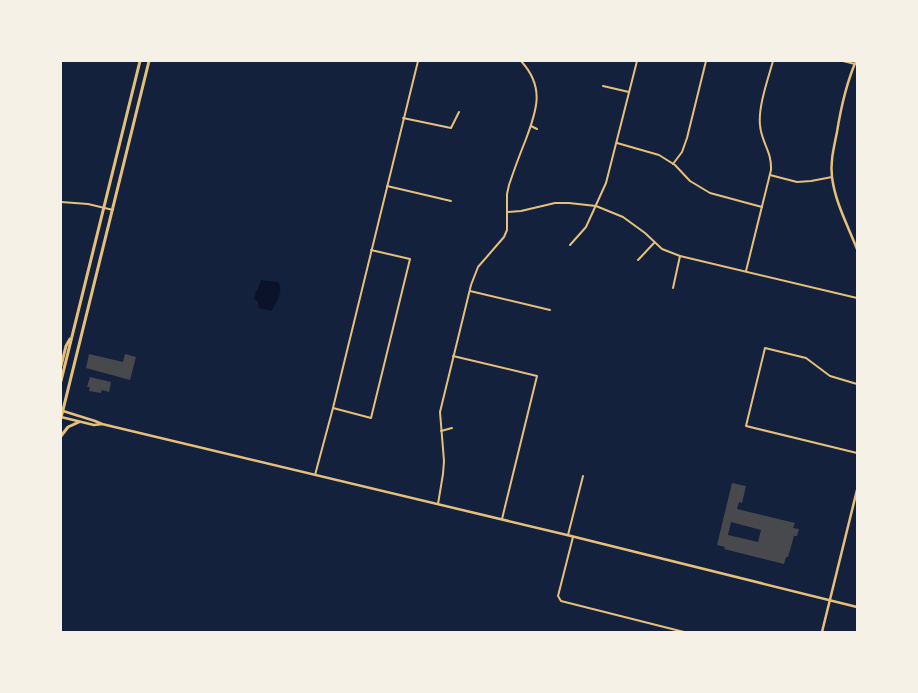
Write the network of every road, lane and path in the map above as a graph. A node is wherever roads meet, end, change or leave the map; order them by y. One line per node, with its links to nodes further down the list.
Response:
1 (140, 61): 25 (main road)
2 (150, 61): 26 (main road)
3 (418, 61): 13 (street)
4 (521, 61): 14 (street)
5 (637, 61): 11 (street)
6 (706, 61): 17 (street)
7 (773, 61): 18 (street)
8 (842, 61): 9 (street)
9 (855, 62): 19 (street)
10 (603, 86): 11 (street)
11 (629, 92): 16 (street)
12 (459, 112): 13 (street)
13 (403, 118): 20 (street)
14 (531, 126): 15 (street); 27 (street)
15 (537, 128)
16 (617, 143): 17 (street); 23 (street)
17 (673, 164): 24 (street)
18 (770, 176): 19 (street); 24 (street)
19 (832, 177): 30 (street)
20 (387, 186): 21 (street); 31 (street)
21 (451, 201)
22 (61, 202): 25 (street)
23 (596, 206): 27 (street); 28 (street); 29 (street)
24 (762, 207): 34 (street)
25 (104, 208): 26 (street); 39 (main road)
26 (113, 210): 45 (main road)
27 (508, 212): 36 (street)
28 (654, 243): 32 (street); 33 (street)
29 (570, 245)
30 (857, 249)
31 (371, 250): 44 (street); 44 (street)
32 (680, 256): 34 (street); 35 (street)
33 (638, 260)
34 (746, 271): 37 (street)
35 (673, 288)
36 (469, 291): 38 (street); 40 (street)
37 (857, 298)
38 (550, 310)
39 (72, 336): 41 (main road); 42 (main road)
40 (453, 356): 50 (street); 57 (street)
41 (61, 366)
42 (61, 381)
43 (857, 384): 52 (street)
44 (332, 408): 53 (street)
45 (62, 411): 46 (main road); 48 (street)
46 (61, 418): 47 (street)
47 (79, 422): 48 (street); 51 (main road)
48 (102, 424): 53 (street)
49 (452, 428): 50 (street)
50 (441, 431): 56 (street)
51 (61, 436)
52 (857, 453)
53 (315, 475): 56 (street)
54 (583, 476): 58 (street)
55 (857, 490): 60 (street)
56 (438, 504): 57 (street)
57 (502, 519): 58 (street)
58 (567, 535): 59 (street)
59 (573, 536): 60 (street); 62 (street)
60 (830, 600): 61 (street); 63 (street)
61 (857, 607)
62 (684, 632)
63 (822, 632)

